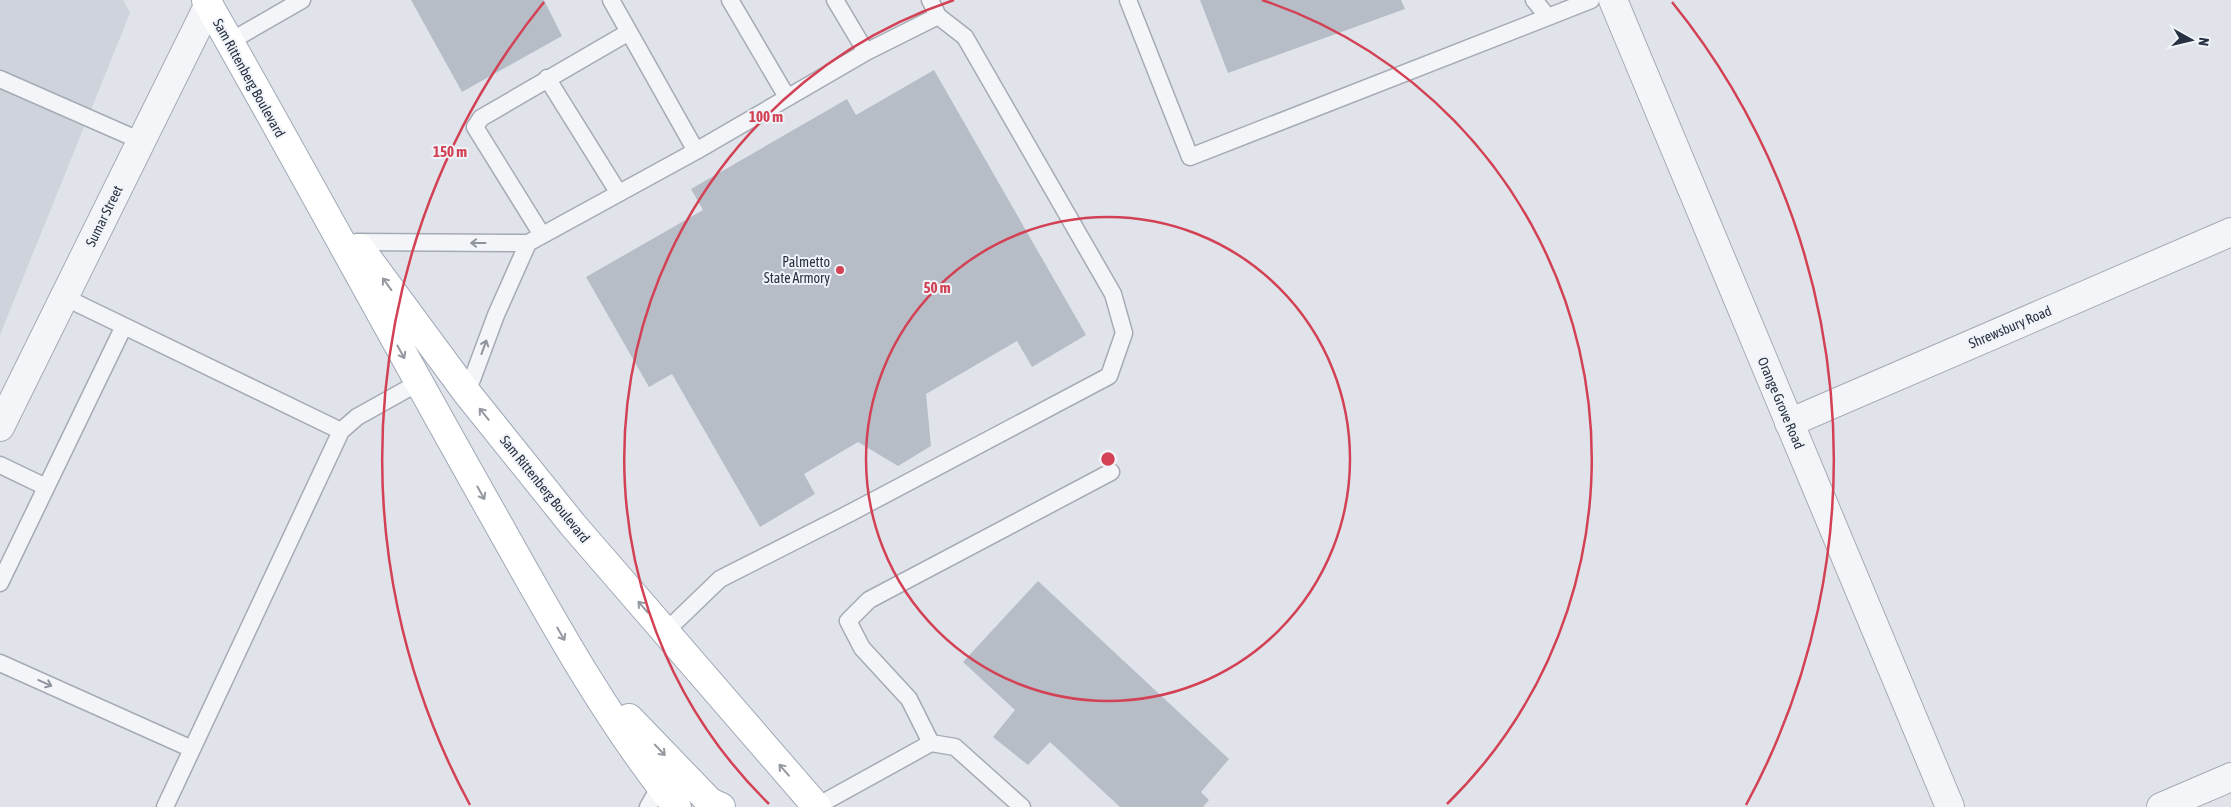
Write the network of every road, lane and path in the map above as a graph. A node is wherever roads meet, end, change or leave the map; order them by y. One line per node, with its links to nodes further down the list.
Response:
1 (302, 0): 14 (lane)
2 (612, 0): 13 (lane)
3 (730, 0): 18 (lane)
4 (835, 0): 15 (lane)
5 (930, 0): 11 (lane)
6 (1128, 0): 12 (lane)
7 (1534, 0): 12 (lane)
8 (1591, 0): 12 (lane)
9 (1613, 0): 31 (street, Orange Grove Road)
10 (207, 2): 14 (main road, Sam Rittenberg Boulevard); 19 (street, Sumar Street)
11 (938, 16): 15 (lane); 38 (lane)
12 (1548, 17)
13 (629, 32): 16 (lane); 20 (lane)
14 (229, 42): 21 (main road, Sam Rittenberg Boulevard)
15 (866, 52): 18 (lane)
16 (547, 78): 22 (lane); 24 (lane)
17 (0, 79): 19 (lane)
18 (787, 97): 20 (lane)
19 (141, 141): 27 (street, Sumar Street)
20 (696, 150): 22 (lane)
21 (292, 156): 25 (main road, Sam Rittenberg Boulevard); 29 (main road, Sam Rittenberg Boulevard, one-way to 29)
22 (618, 192): 24 (lane)
23 (2231, 232): 31 (street, Shrewsbury Road)
24 (542, 235): 26 (lane)
25 (356, 242): 26 (lane, one-way to 25); 30 (main road, Sam Rittenberg Boulevard, one-way to 25)
26 (528, 243): 30 (lane, one-way to 26)
27 (64, 297): 28 (lane); 32 (street, Sumar Street)
28 (124, 326): 33 (lane); 36 (lane)
29 (418, 383): 33 (lane); 40 (main road, Sam Rittenberg Boulevard, one-way to 40)
30 (467, 393): 38 (main road, Sam Rittenberg Boulevard, one-way to 30)
31 (1790, 423): 50 (street, Orange Grove Road)
32 (0, 427)
33 (341, 431): 42 (lane)
34 (0, 465): 36 (lane)
35 (1111, 472): 41 (lane)
36 (46, 487): 37 (lane)
37 (0, 583)
38 (665, 632): 48 (main road, Sam Rittenberg Boulevard, one-way to 38)
39 (0, 663): 42 (lane, one-way to 42)
40 (578, 664): 44 (main road, Sam Rittenberg Boulevard); 47 (main road, one-way to 47)
41 (931, 743): 48 (lane); 49 (lane)
42 (192, 749): 45 (lane)
43 (2231, 777): 51 (street)
44 (654, 797): 46 (main road, Sam Rittenberg Boulevard)
45 (165, 807)
46 (677, 807)
47 (721, 807)
48 (816, 807)
49 (1022, 807)
50 (1950, 807)
51 (2161, 807)

